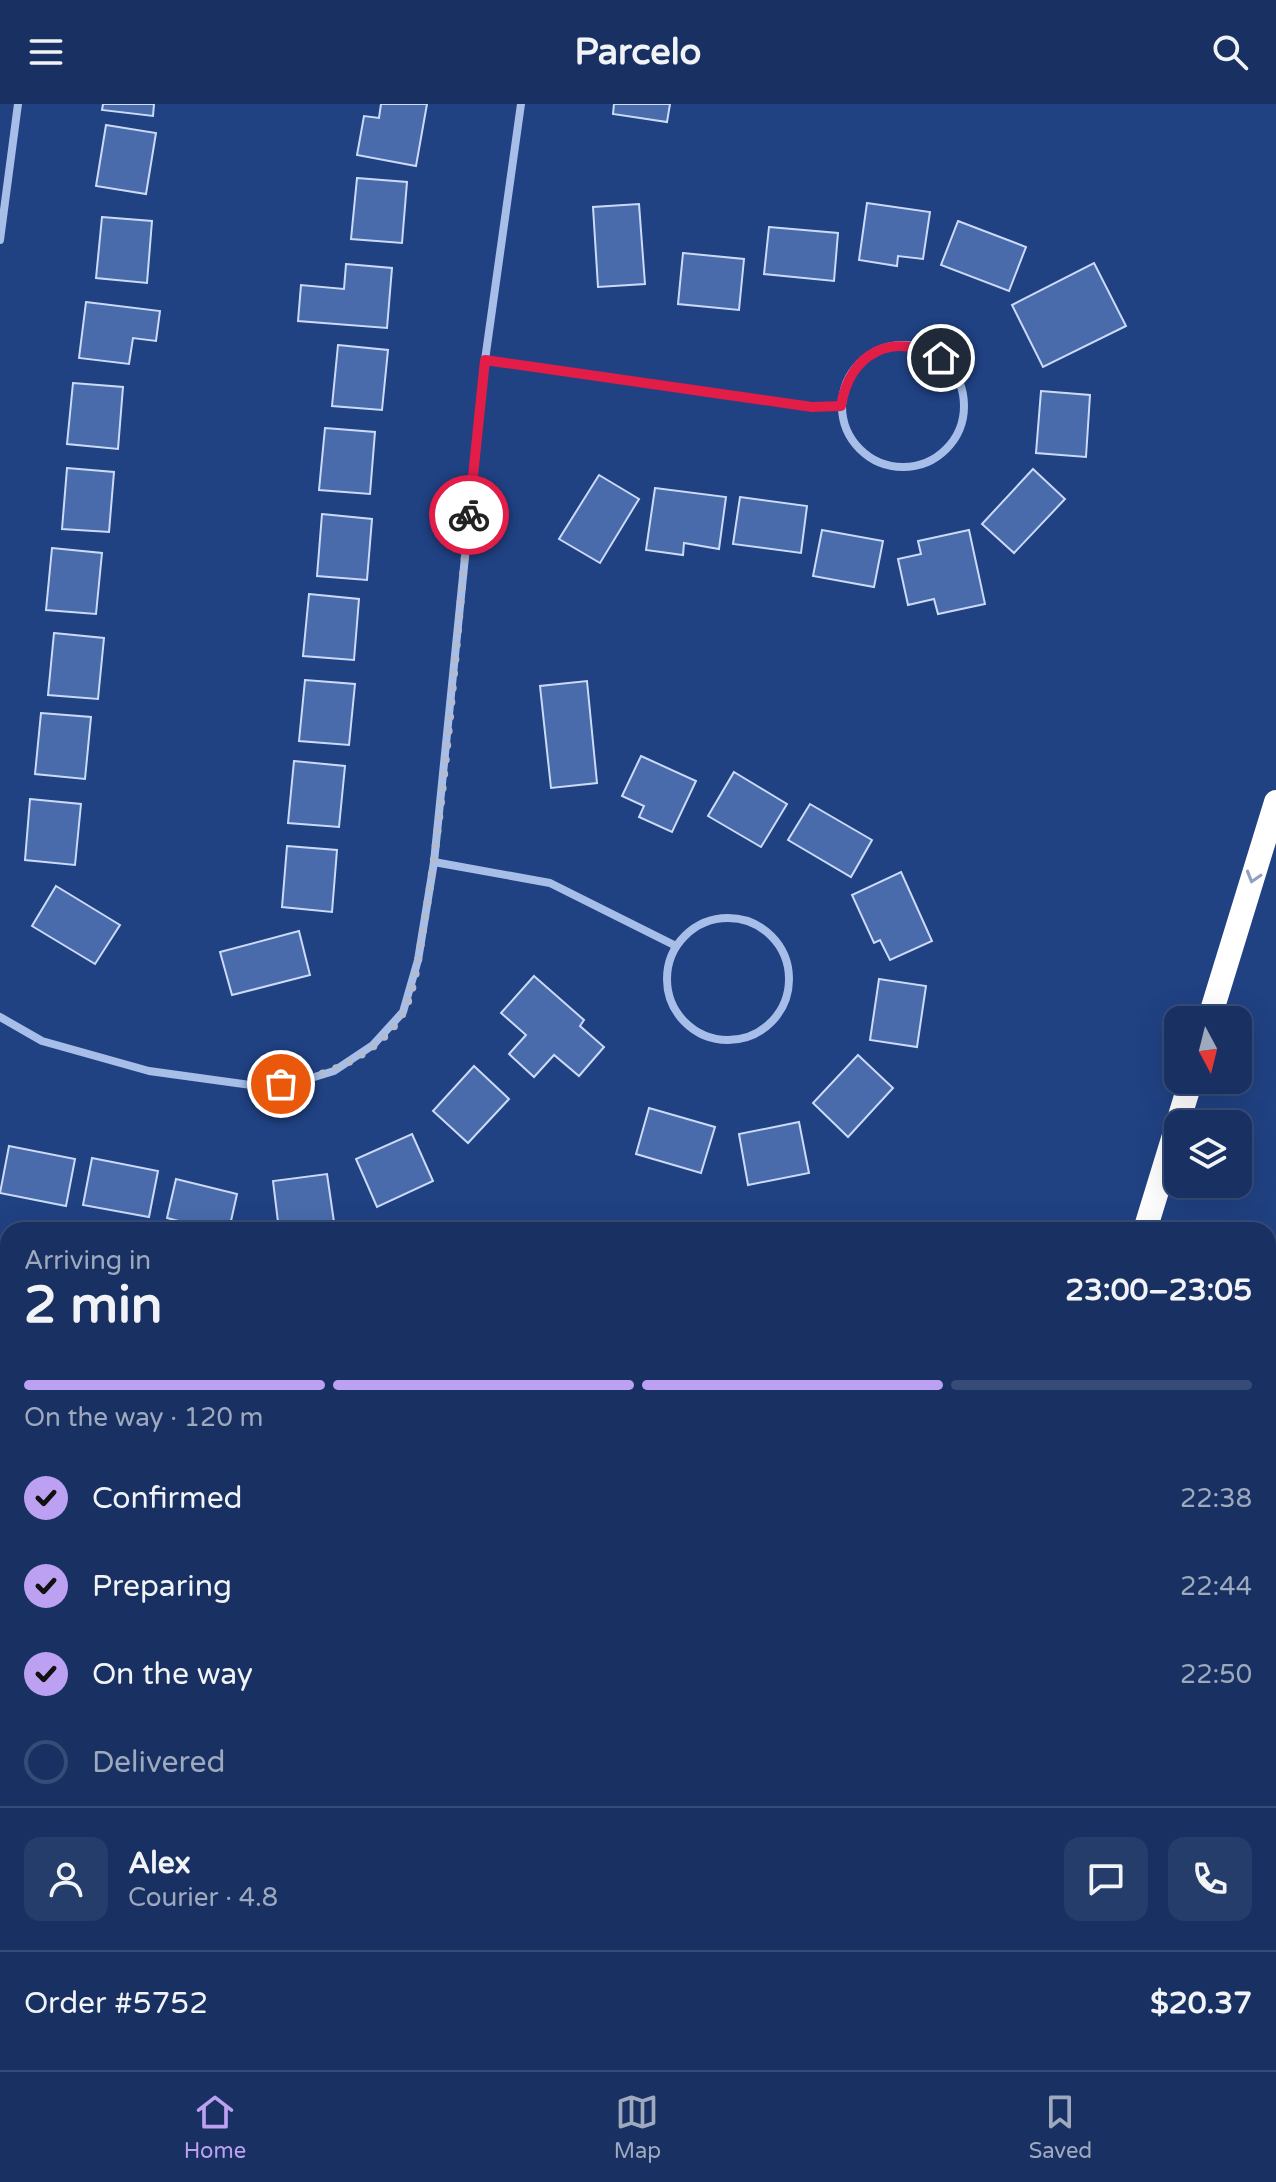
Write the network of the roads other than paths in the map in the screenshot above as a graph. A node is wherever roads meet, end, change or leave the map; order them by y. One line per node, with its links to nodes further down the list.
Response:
1 (18, 104): 3 (street)
2 (521, 104): 4 (street)
3 (0, 240)
4 (485, 360): 5 (street); 7 (street)
5 (841, 406): 5 (street)
6 (1276, 802): 9 (highway, one-way to 9)
7 (434, 862): 8 (street); 10 (street)
8 (676, 946): 8 (street)
9 (1213, 1006)
10 (0, 1017)
11 (1187, 1094): 12 (highway)
12 (1147, 1222)

